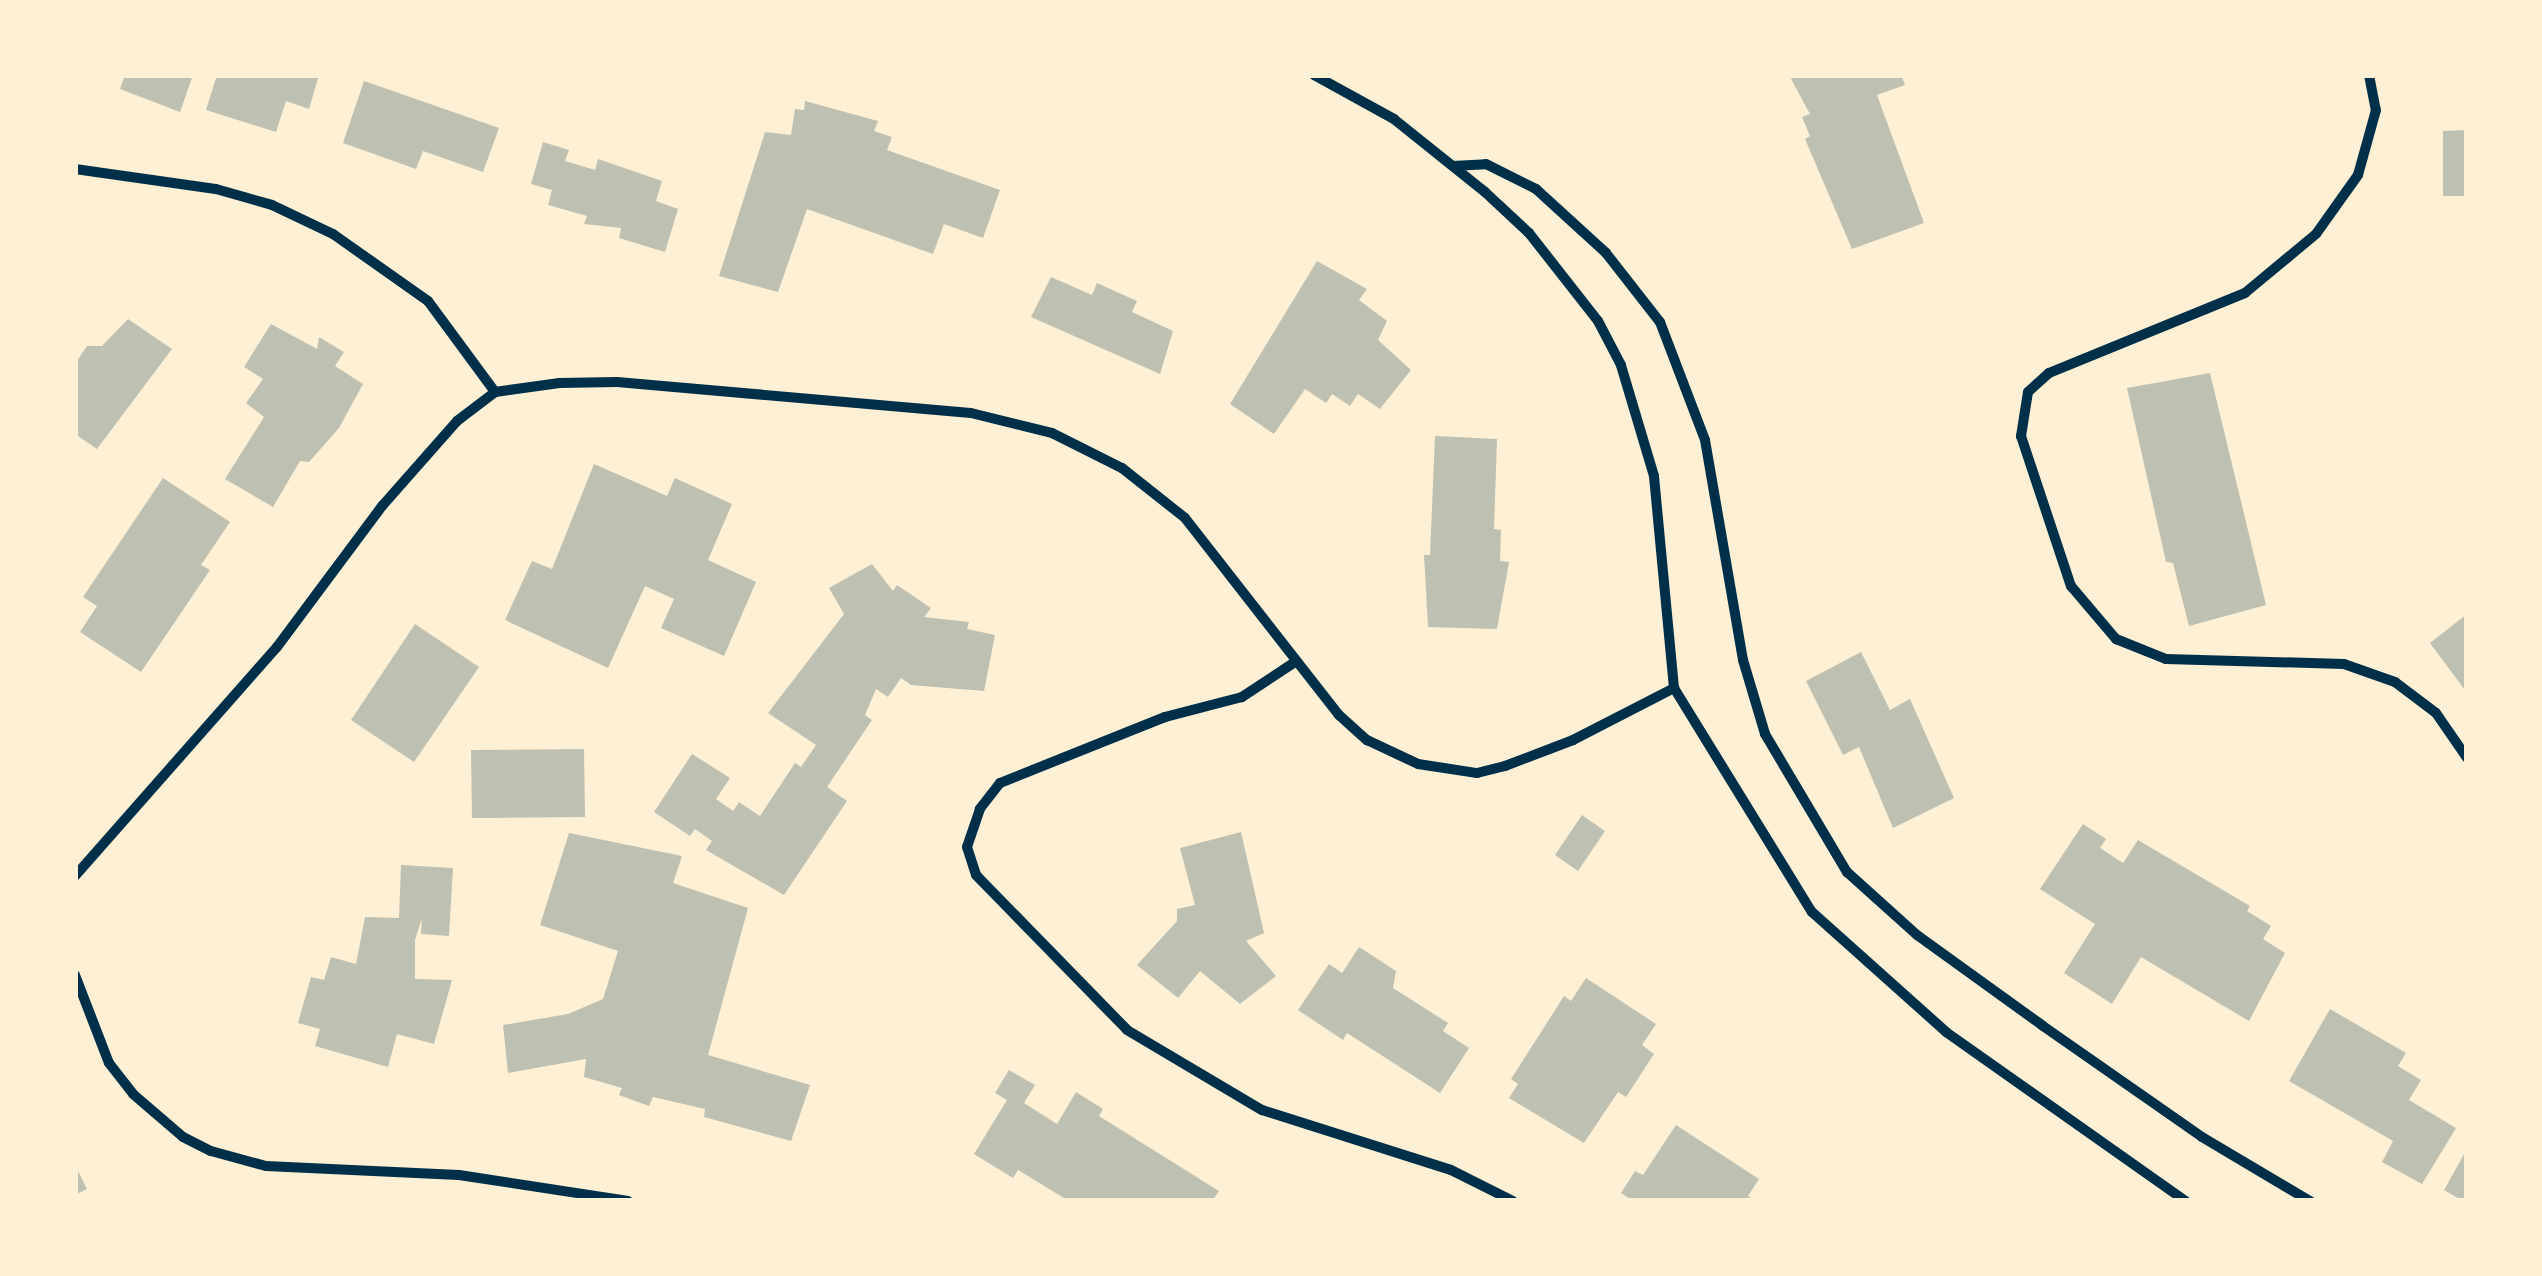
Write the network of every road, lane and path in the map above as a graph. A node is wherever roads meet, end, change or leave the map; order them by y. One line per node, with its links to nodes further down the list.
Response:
1 (1314, 75): 3 (street)
2 (2369, 75): 8 (street)
3 (1453, 166): 7 (street); 14 (street)
4 (75, 169): 5 (street)
5 (496, 392): 6 (street); 9 (street)
6 (1295, 662): 7 (street); 12 (street)
7 (1674, 688): 13 (street)
8 (2467, 758)
9 (75, 876)
10 (75, 976): 11 (street)
11 (628, 1201)
12 (1512, 1201)
13 (2186, 1201)
14 (2310, 1201)

